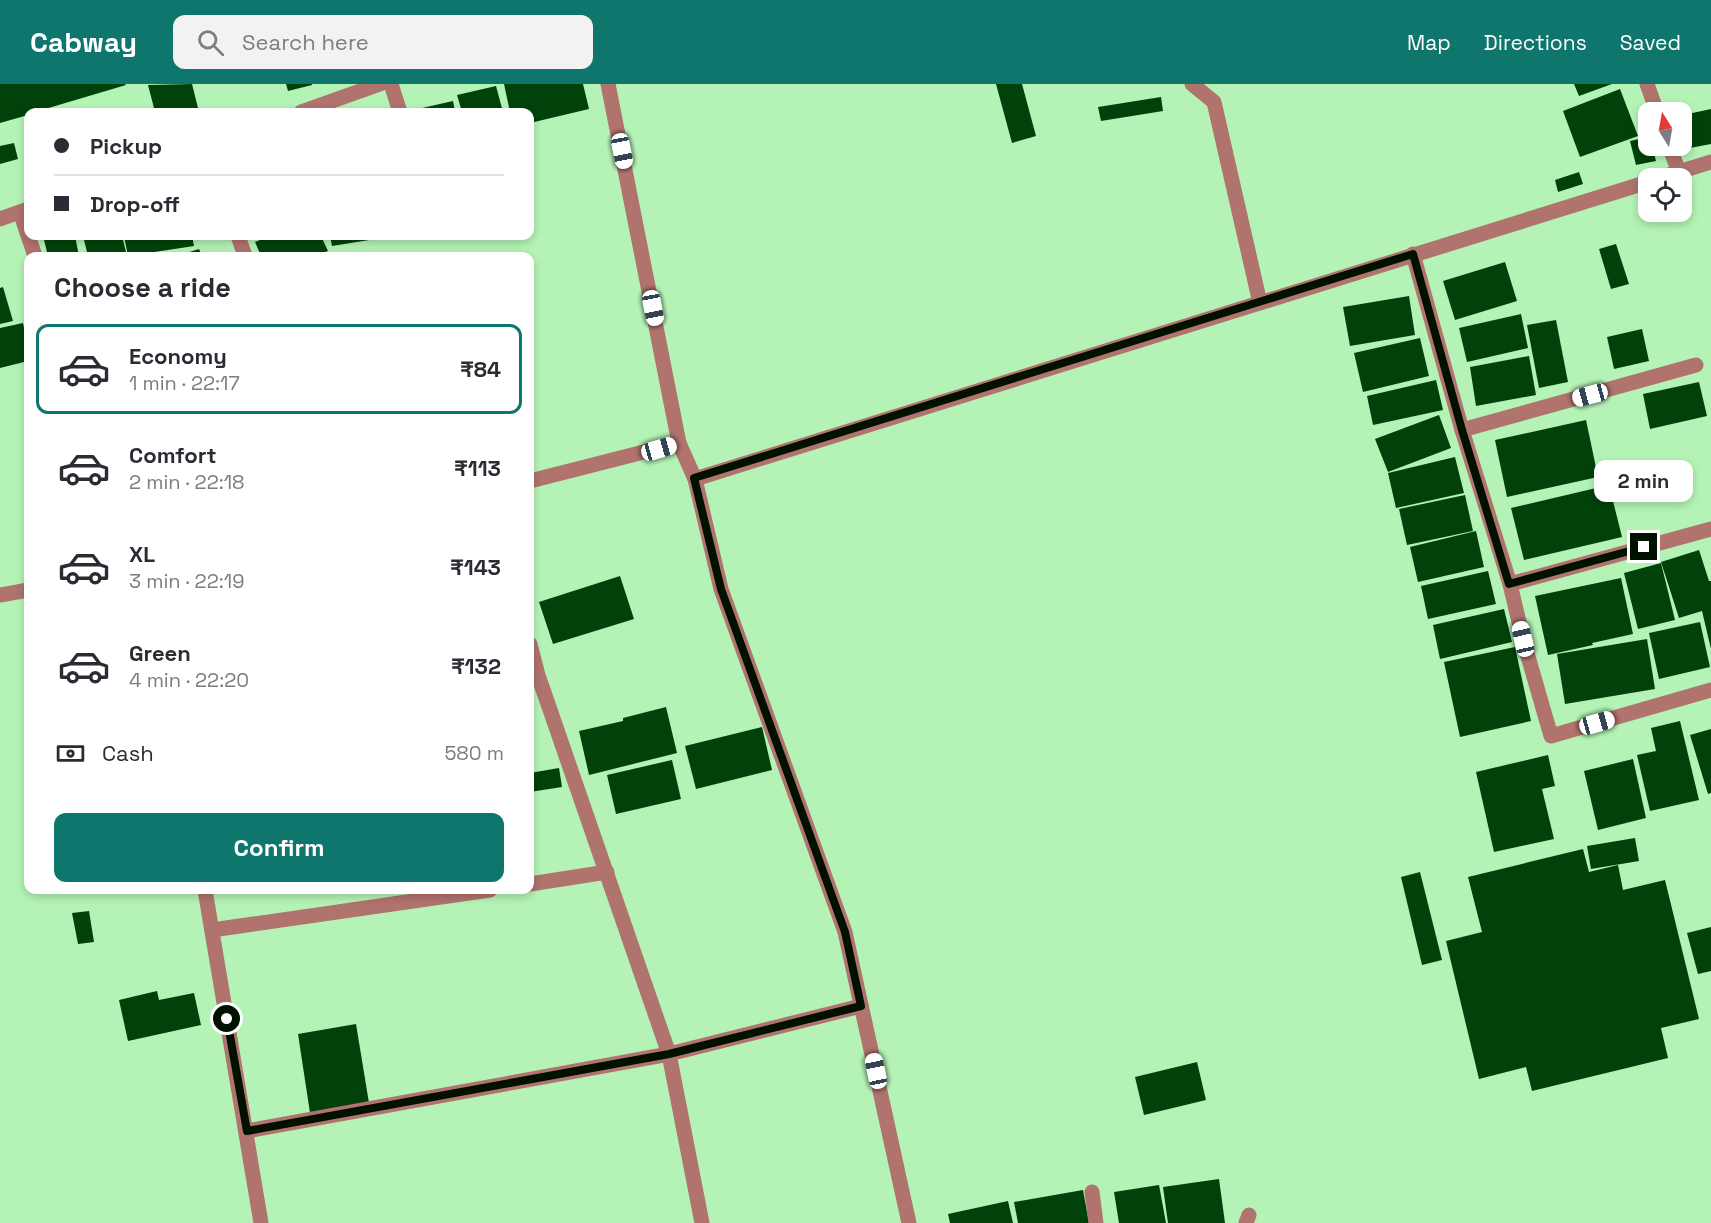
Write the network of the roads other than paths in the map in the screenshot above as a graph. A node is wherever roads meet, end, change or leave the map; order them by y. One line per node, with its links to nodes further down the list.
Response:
1 (380, 84): 7 (street)
2 (391, 84): 8 (street)
3 (608, 84): 18 (street)
4 (1192, 84): 15 (street)
5 (1647, 84): 6 (street)
6 (1653, 102)
7 (312, 108)
8 (399, 108)
9 (1711, 162): 10 (street)
10 (1692, 168)
11 (1638, 185): 14 (street)
12 (24, 210): 13 (street)
13 (0, 219)
14 (1413, 254): 15 (street); 17 (street)
15 (1260, 303): 19 (street)
16 (1696, 365): 17 (street)
17 (1462, 430): 22 (street)
18 (679, 443): 19 (street); 20 (street)
19 (694, 478): 32 (street)
20 (534, 480)
21 (1711, 529): 22 (street)
22 (1509, 584): 26 (street)
23 (24, 591): 24 (street)
24 (0, 596)
25 (534, 676): 27 (street)
26 (1711, 690)
27 (607, 872): 28 (street); 33 (street)
28 (534, 883)
29 (206, 894): 31 (street)
30 (462, 894): 31 (street)
31 (212, 930): 34 (street)
32 (861, 1006): 33 (street); 38 (street)
33 (669, 1054): 34 (street); 37 (street)
34 (247, 1131): 36 (street)
35 (1092, 1192): 39 (street)
36 (261, 1223)
37 (702, 1223)
38 (909, 1223)
39 (1096, 1223)

